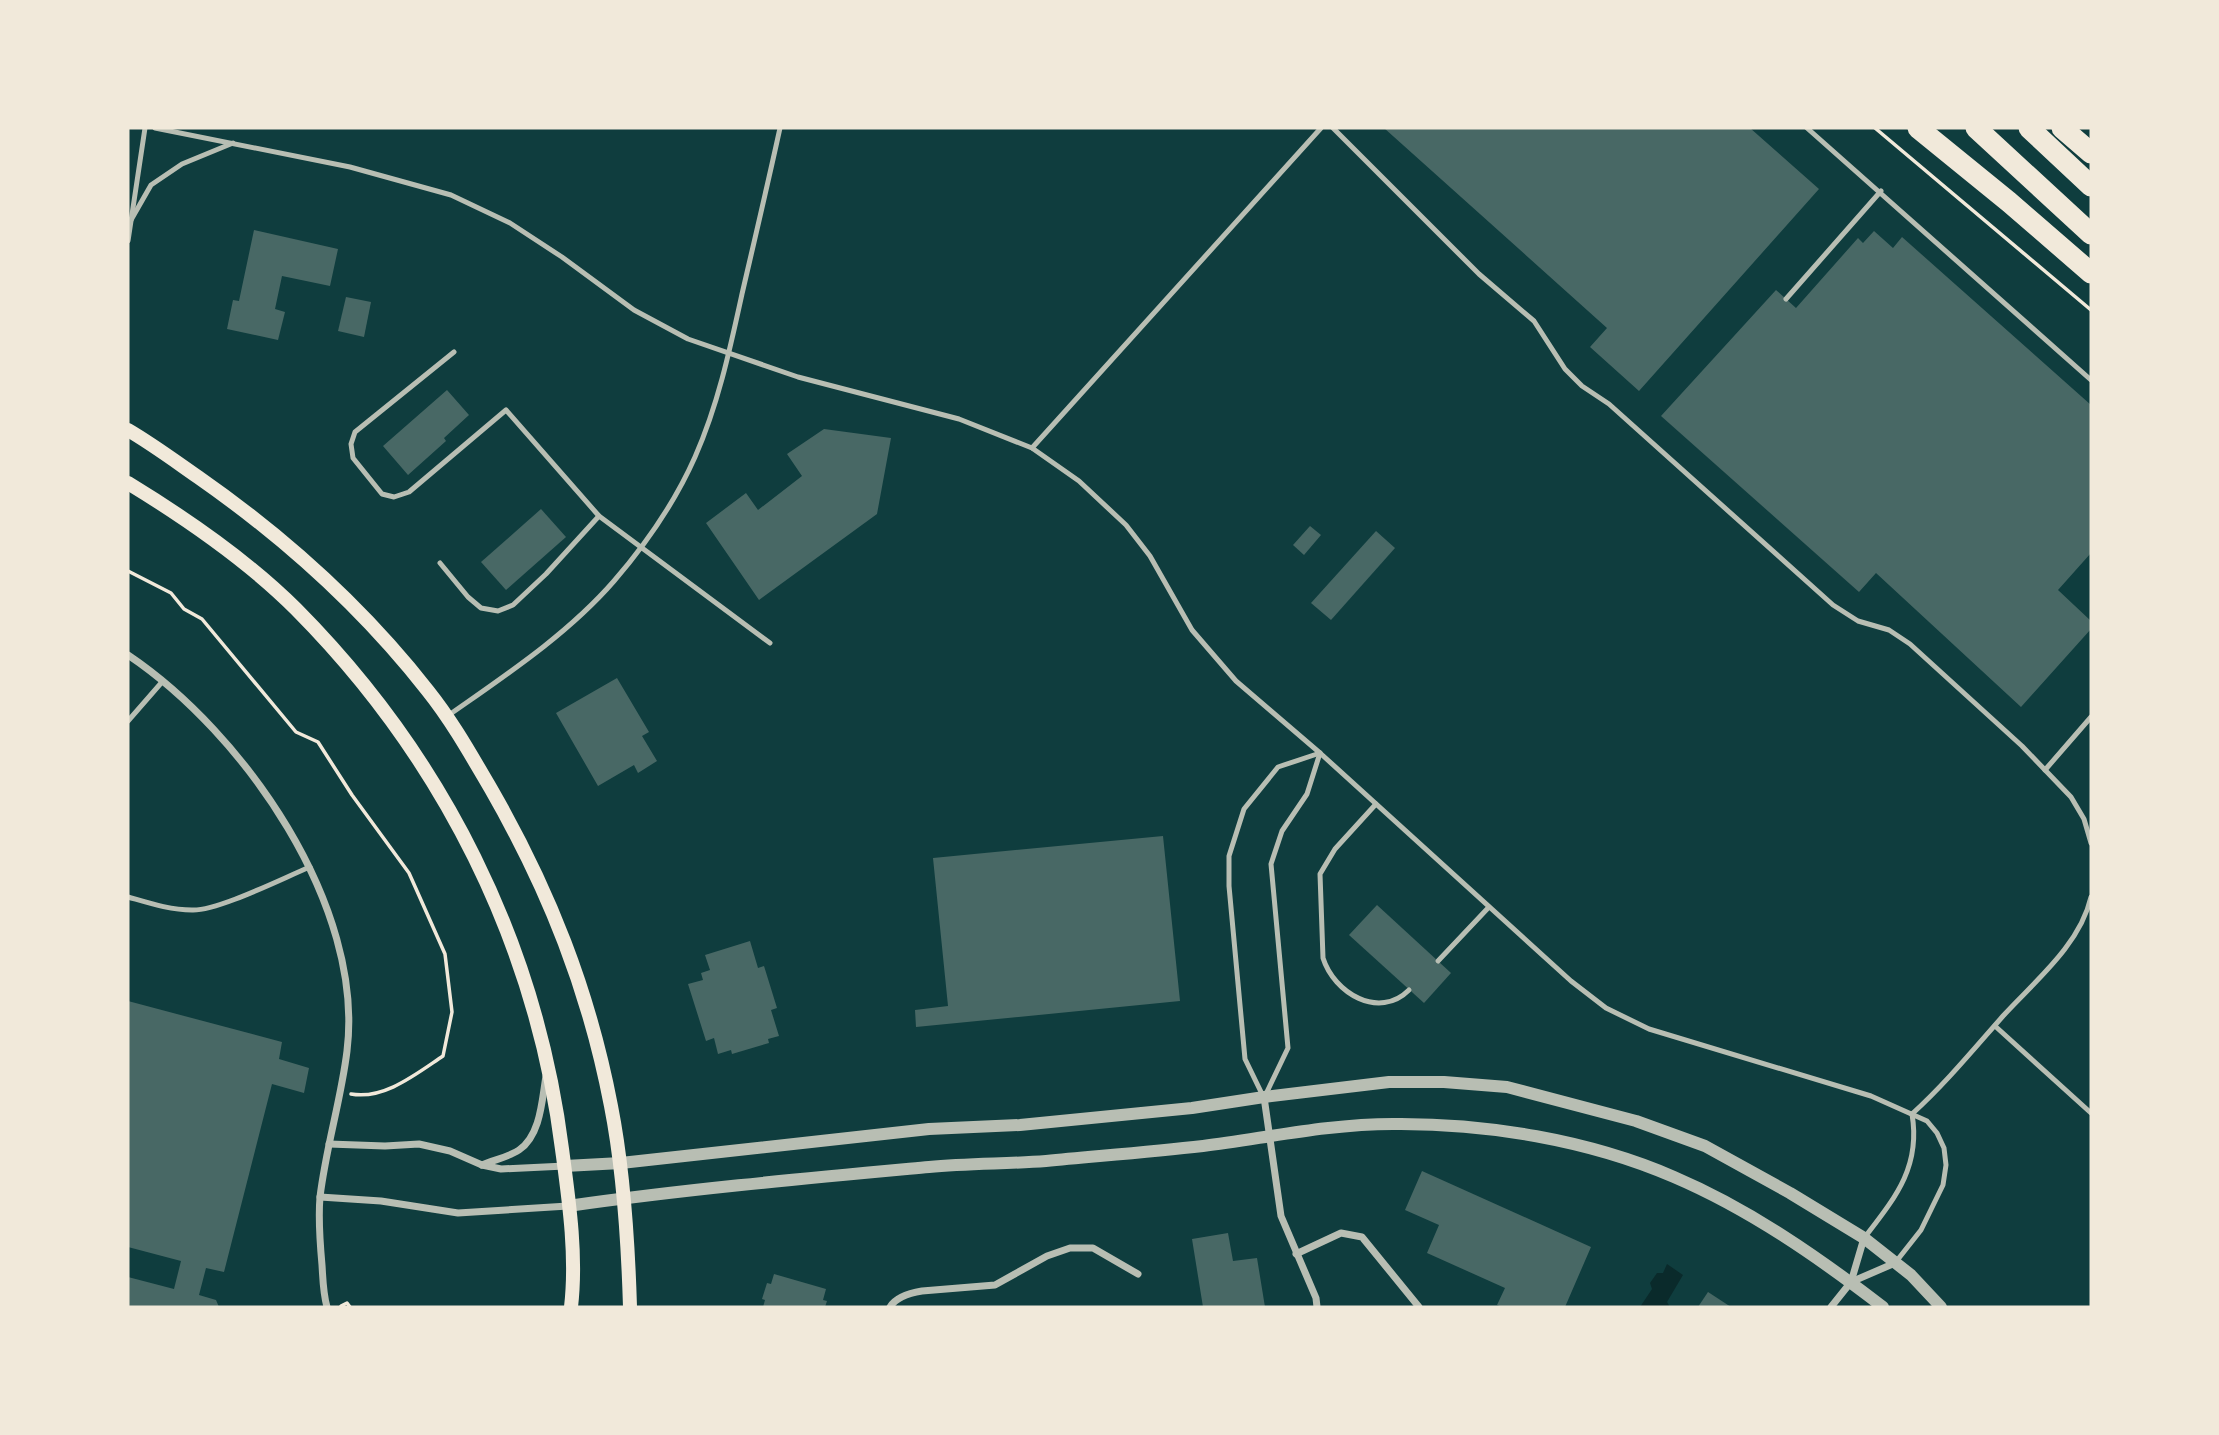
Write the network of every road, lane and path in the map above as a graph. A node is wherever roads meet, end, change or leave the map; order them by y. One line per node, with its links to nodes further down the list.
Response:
1 (145, 128): 16 (lane)
2 (155, 128): 12 (lane)
3 (780, 128): 23 (lane)
4 (1321, 128): 26 (lane)
5 (1333, 128): 39 (lane)
6 (1807, 128): 15 (lane)
7 (1875, 128): 21 (path)
8 (1918, 128): 19 (highway)
9 (1976, 128): 17 (highway)
10 (2029, 128): 14 (highway)
11 (2062, 128): 13 (highway)
12 (233, 143): 16 (lane); 23 (lane)
13 (2091, 153)
14 (2091, 186)
15 (1881, 191): 20 (lane); 24 (lane)
16 (131, 220): 18 (lane)
17 (2091, 234)
18 (128, 241)
19 (2091, 273)
20 (1786, 299)
21 (2091, 310)
22 (454, 352): 28 (lane)
23 (729, 353): 26 (lane); 29 (lane)
24 (2091, 380)
25 (128, 429): 35 (main road)
26 (1031, 448): 38 (lane)
27 (128, 482): 49 (main road)
28 (599, 516): 29 (lane); 30 (lane)
29 (642, 546): 32 (lane); 35 (lane)
30 (440, 563)
31 (128, 571): 50 (path)
32 (770, 643)
33 (128, 655): 34 (street)
34 (162, 682): 37 (lane); 42 (street)
35 (446, 716): 56 (main road)
36 (2091, 717): 39 (lane)
37 (128, 721)
38 (1320, 753): 40 (lane); 51 (lane); 51 (lane)
39 (2045, 769): 41 (lane)
40 (1376, 804): 45 (lane); 47 (lane)
41 (2091, 843)
42 (310, 867): 43 (lane); 50 (street)
43 (128, 897)
44 (2091, 897): 48 (lane)
45 (1489, 907): 46 (lane); 53 (lane)
46 (1438, 961)
47 (1409, 990)
48 (1995, 1026): 52 (lane); 53 (lane)
49 (548, 1065): 57 (street); 58 (main road)
50 (341, 1092): 55 (street)
51 (1264, 1097): 54 (street); 56 (street); 62 (street)
52 (2091, 1113)
53 (1912, 1114): 62 (lane); 64 (lane)
54 (1269, 1135): 60 (street); 63 (street); 66 (street)
55 (329, 1144): 57 (street); 59 (street)
56 (621, 1163): 58 (street); 60 (main road)
57 (482, 1165): 58 (street)
58 (565, 1166): 61 (main road)
59 (320, 1197): 61 (street); 67 (street)
60 (625, 1198): 61 (street); 71 (main road)
61 (568, 1206): 70 (main road)
62 (1864, 1238): 64 (street); 66 (street)
63 (1296, 1254): 73 (street); 74 (street)
64 (1895, 1263): 66 (street); 77 (street)
65 (1138, 1274): 72 (street)
66 (1851, 1282): 75 (street); 76 (street)
67 (327, 1307)
68 (338, 1307): 69 (path)
69 (350, 1307)
70 (571, 1307)
71 (630, 1307)
72 (890, 1307)
73 (1317, 1307)
74 (1419, 1307)
75 (1831, 1307)
76 (1883, 1307)
77 (1941, 1307)

